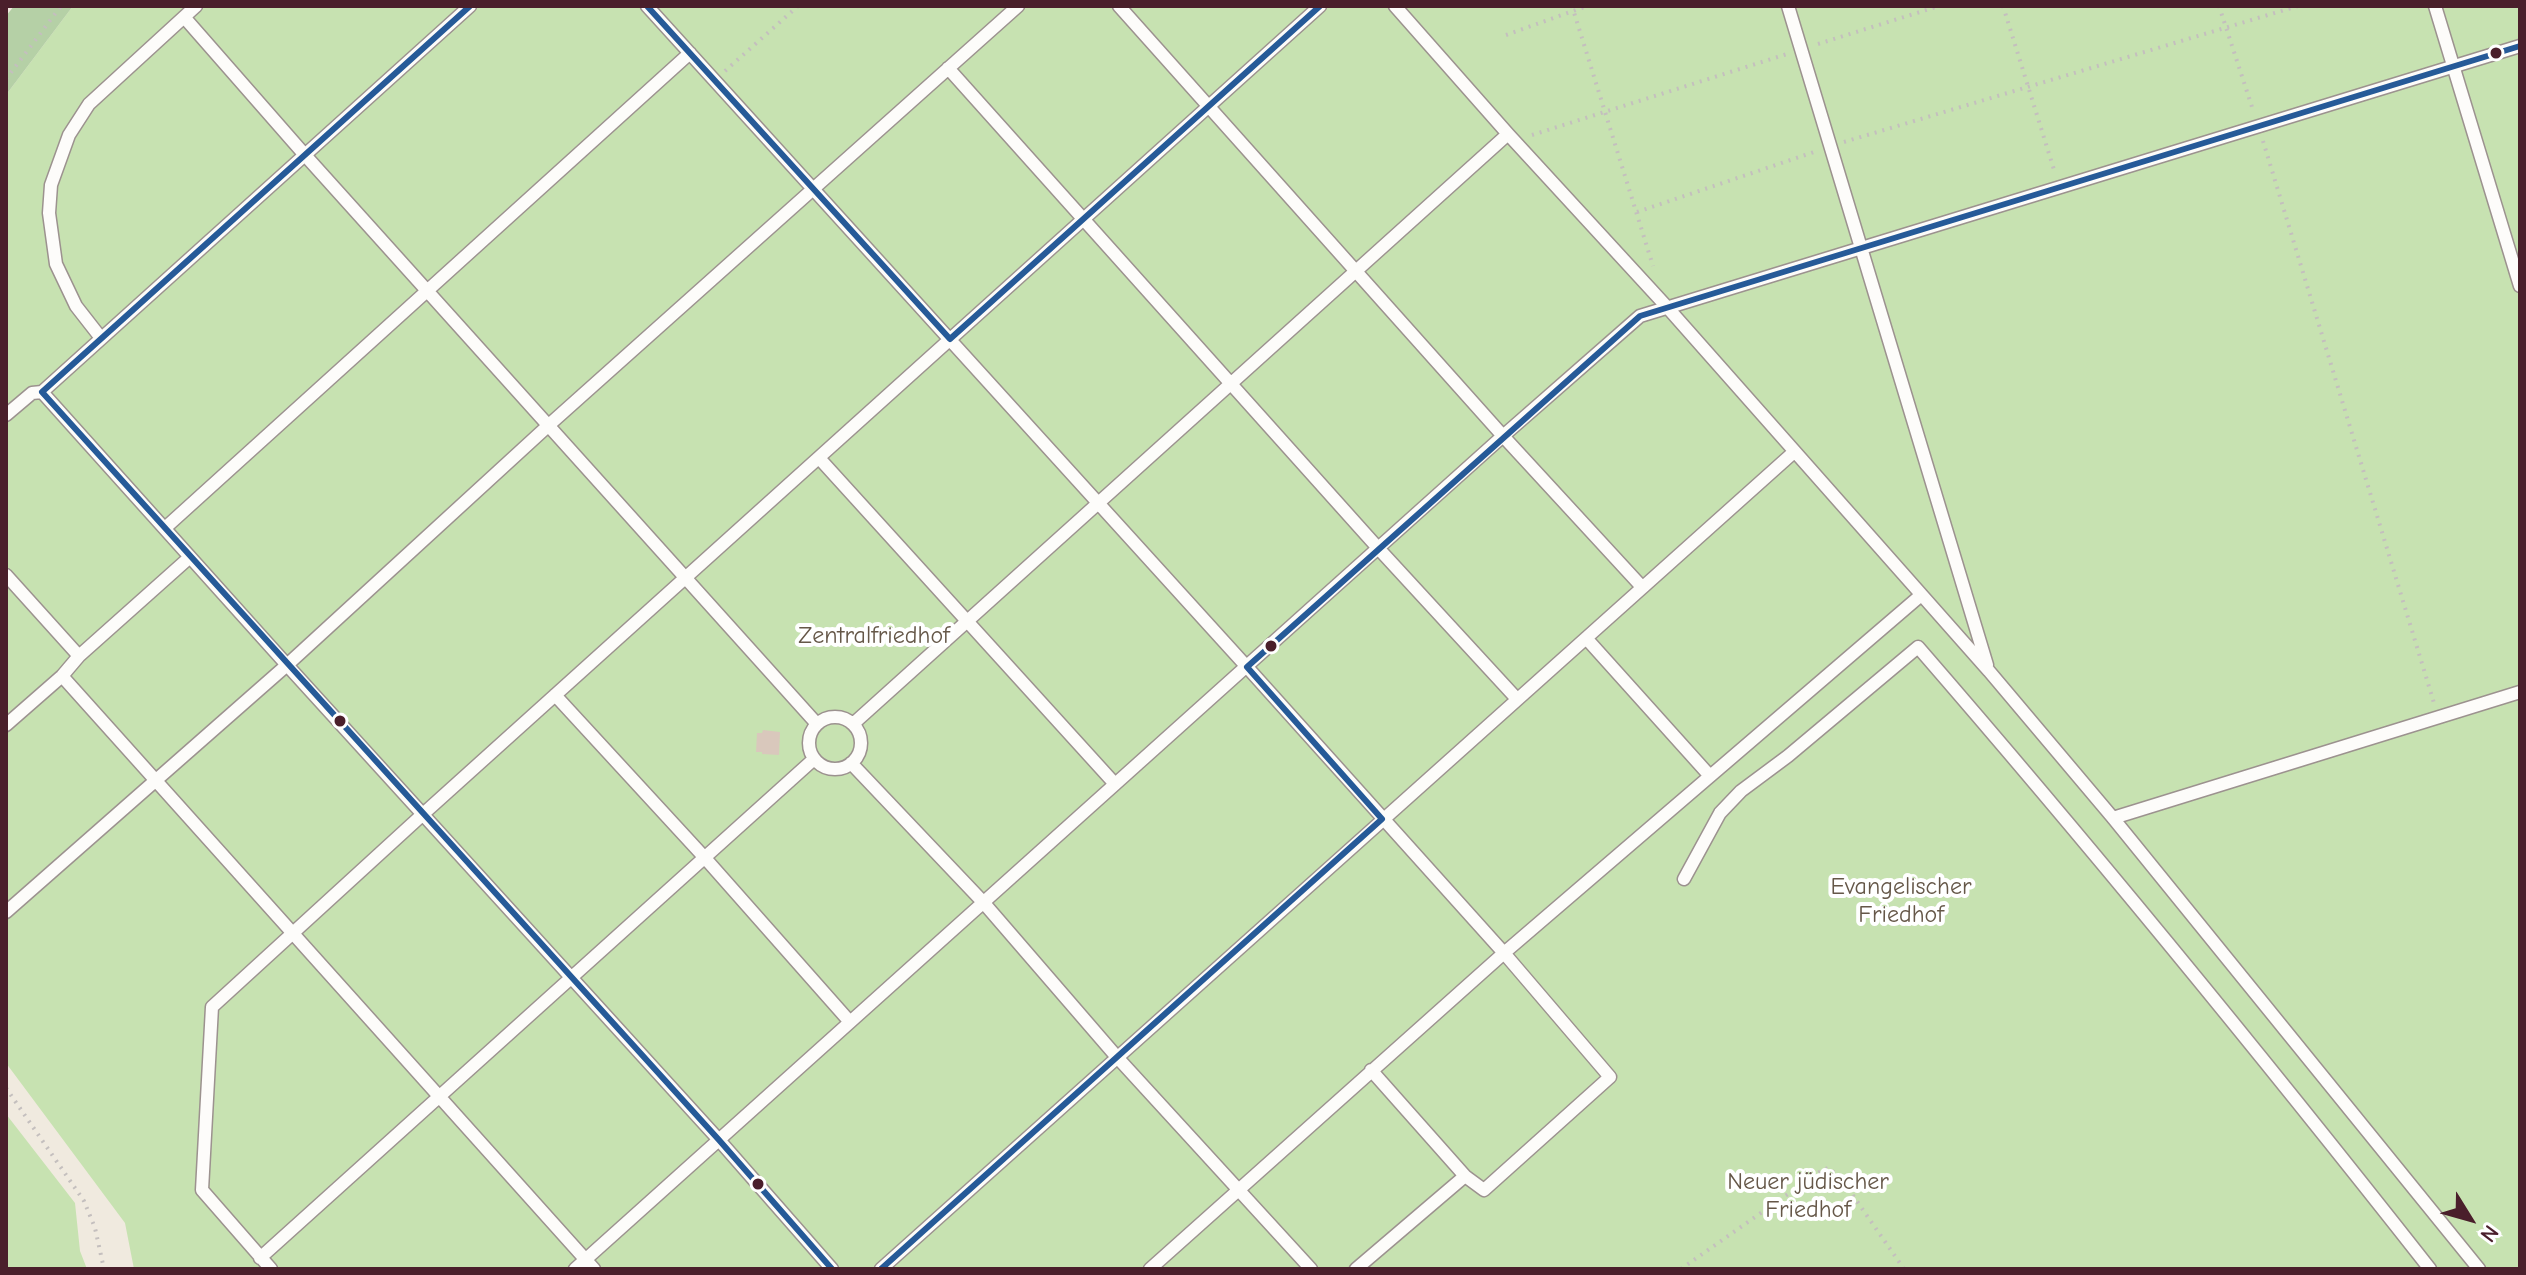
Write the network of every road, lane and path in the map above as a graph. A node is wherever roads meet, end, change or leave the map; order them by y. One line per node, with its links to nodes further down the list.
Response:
1 (61, 6): 26 (path)
2 (196, 6): 18 (lane)
3 (470, 6): 34 (lane)
4 (647, 6): 23 (lane)
5 (798, 6): 27 (path)
6 (1018, 6): 24 (lane)
7 (1119, 6): 29 (lane)
8 (1320, 6): 29 (lane)
9 (1395, 6): 32 (lane)
10 (1587, 6): 17 (path)
11 (1788, 6): 22 (lane)
12 (1939, 6): 22 (path)
13 (2003, 6): 28 (path)
14 (2219, 6): 19 (path)
15 (2298, 6): 19 (path)
16 (2435, 6): 25 (lane)
17 (1573, 8): 20 (path); 30 (path)
18 (184, 17): 34 (lane); 45 (lane)
19 (2226, 27): 28 (path); 31 (path)
20 (1506, 35)
21 (2520, 46): 25 (lane)
22 (1801, 50): 30 (path); 33 (lane)
23 (690, 53): 27 (lane); 43 (lane)
24 (948, 68): 35 (lane); 38 (lane)
25 (2453, 68): 31 (lane); 42 (lane)
26 (6, 79)
27 (715, 80): 35 (lane)
28 (2029, 87): 33 (path); 36 (path)
29 (1208, 106): 38 (lane); 40 (lane)
30 (1605, 110): 32 (path); 37 (path)
31 (2259, 127): 36 (lane); 72 (path)
32 (1512, 138): 40 (lane); 44 (lane)
33 (1830, 146): 37 (path); 39 (lane)
34 (304, 154): 43 (lane); 45 (lane)
35 (814, 187): 46 (lane); 50 (lane)
36 (2059, 187): 39 (lane)
37 (1637, 212): 41 (path)
38 (1085, 218): 46 (lane); 47 (lane)
39 (1861, 247): 44 (lane); 67 (lane)
40 (1356, 271): 47 (lane); 51 (lane)
41 (1655, 273)
42 (2520, 286)
43 (428, 291): 50 (lane); 55 (lane)
44 (1667, 307): 51 (lane); 52 (lane)
45 (101, 338): 48 (lane)
46 (950, 339): 53 (lane); 54 (lane)
47 (1231, 383): 54 (lane); 56 (lane)
48 (42, 392): 49 (lane); 55 (lane)
49 (6, 415)
50 (550, 424): 59 (lane); 65 (lane)
51 (1503, 436): 56 (lane); 60 (lane)
52 (1794, 452): 60 (lane); 61 (lane)
53 (819, 458): 59 (lane); 62 (lane)
54 (1099, 503): 62 (lane); 66 (lane)
55 (165, 528): 57 (lane)
56 (1378, 548): 66 (lane); 71 (lane)
57 (190, 557): 64 (lane); 65 (lane)
58 (6, 575): 64 (lane)
59 (685, 579): 70 (lane); 73 (lane)
60 (1642, 587): 63 (lane)
61 (1920, 596): 67 (lane); 78 (lane)
62 (968, 621): 74 (lane); 80 (lane)
63 (1586, 638): 71 (lane); 78 (lane)
64 (79, 656): 68 (lane)
65 (287, 665): 79 (lane); 81 (lane)
66 (1247, 667): 80 (lane); 83 (lane)
67 (1989, 671): 82 (lane)
68 (62, 676): 75 (lane); 79 (lane)
69 (2520, 692): 72 (lane)
70 (555, 695): 81 (lane); 84 (lane)
71 (1517, 699): 83 (lane)
72 (2438, 717): 82 (lane)
73 (817, 724): 74 (lane); 76 (lane)
74 (853, 724): 77 (lane)
75 (6, 725)
76 (814, 759): 77 (lane); 84 (lane)
77 (851, 763): 86 (lane)
78 (1710, 776): 89 (lane)
79 (155, 781): 87 (lane); 88 (lane)
80 (1115, 784): 86 (lane)
81 (422, 815): 88 (lane); 90 (lane)
82 (2113, 818): 112 (lane)
83 (1382, 819): 89 (lane); 92 (lane)
84 (705, 858): 90 (lane); 91 (lane)
85 (1684, 879): 111 (lane)
86 (983, 902): 91 (lane); 92 (lane)
87 (6, 912)
88 (293, 934): 95 (lane); 99 (lane)
89 (1504, 953): 93 (lane); 97 (lane)
90 (571, 979): 95 (lane); 96 (lane)
91 (850, 1022): 96 (lane)
92 (1116, 1056): 98 (lane); 105 (lane)
93 (1371, 1070): 97 (lane); 98 (lane)
94 (6, 1088): 101 (path)
95 (439, 1097): 99 (lane); 100 (lane)
96 (719, 1140): 100 (lane); 104 (lane)
97 (1465, 1176): 108 (lane)
98 (1239, 1189): 106 (lane); 107 (lane)
99 (260, 1258): 102 (lane)
100 (590, 1264): 103 (lane)
101 (104, 1269)
102 (271, 1269)
103 (575, 1269)
104 (832, 1269)
105 (881, 1269)
106 (1150, 1269)
107 (1311, 1269)
108 (1356, 1269)
109 (1681, 1269): 110 (path)
110 (1904, 1269)
111 (2430, 1269)
112 (2479, 1269)

